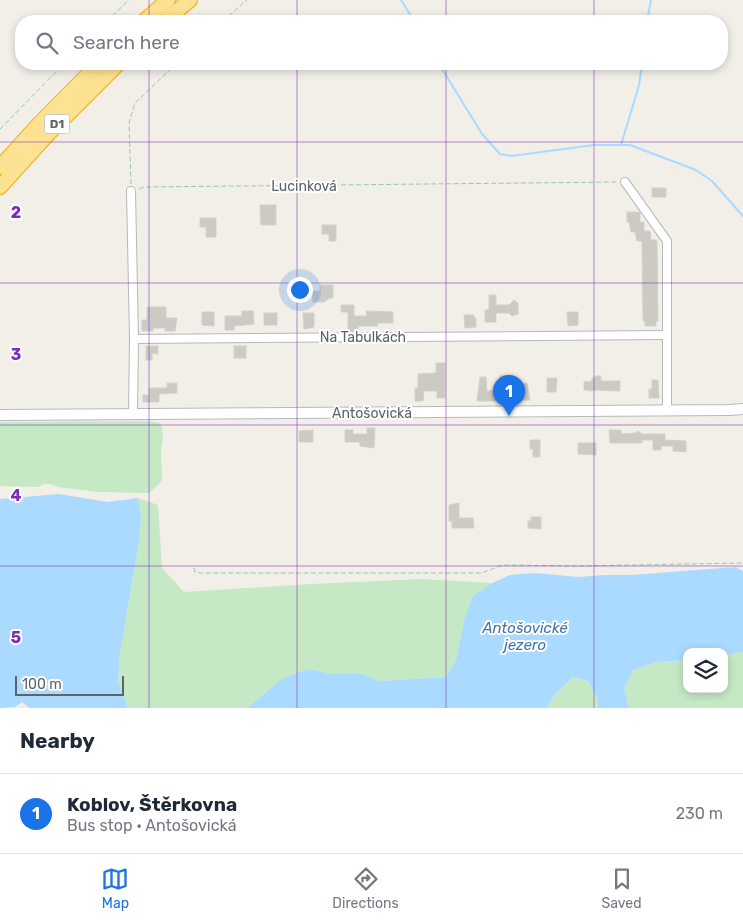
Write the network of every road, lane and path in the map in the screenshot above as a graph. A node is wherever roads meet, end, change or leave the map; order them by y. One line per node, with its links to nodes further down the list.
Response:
1 (129, 0): 5 (path)
2 (168, 0): 6 (highway)
3 (190, 0): 7 (highway)
4 (247, 0): 8 (path)
5 (113, 15)
6 (151, 15)
7 (172, 15)
8 (230, 15)
9 (58, 70): 13 (path)
10 (92, 70): 14 (highway, D1)
11 (112, 70): 16 (highway, D1)
12 (170, 70): 17 (path)
13 (0, 129)
14 (0, 167)
15 (625, 182): 17 (path, Lucinková); 18 (street)
16 (0, 187)
17 (131, 191): 19 (street)
18 (667, 335): 19 (street, Na Tabulkách); 21 (street)
19 (134, 339): 22 (street)
20 (743, 409): 21 (street, Antošovická)
21 (667, 411): 22 (street, Antošovická)
22 (133, 414): 23 (street, Antošovická)
23 (0, 415)
24 (743, 563): 25 (path)
25 (194, 568)

